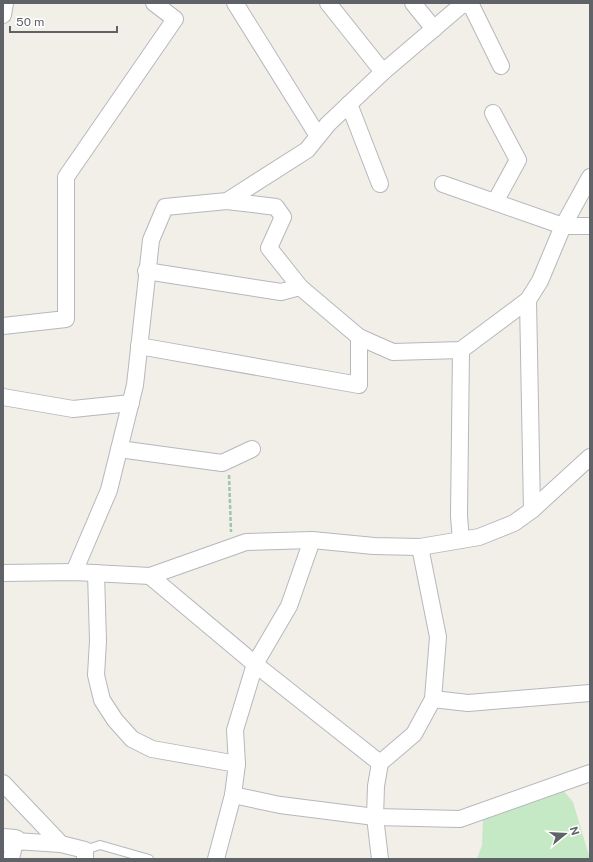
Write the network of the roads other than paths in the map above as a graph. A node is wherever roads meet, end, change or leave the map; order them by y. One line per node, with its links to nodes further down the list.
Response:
1 (5, 3): 7 (street)
2 (154, 3): 24 (street)
3 (235, 3): 13 (street)
4 (328, 3): 10 (street)
5 (413, 3): 8 (street)
6 (463, 3): 8 (street); 9 (street)
7 (3, 15)
8 (434, 29): 10 (street)
9 (501, 66)
10 (383, 72): 11 (street)
11 (349, 104): 13 (street); 15 (street)
12 (493, 113): 18 (street)
13 (318, 136): 17 (street)
14 (590, 177): 19 (street)
15 (380, 184)
16 (443, 184): 18 (street)
17 (227, 201): 21 (street); 22 (street)
18 (495, 202): 19 (street)
19 (563, 226): 20 (street); 23 (street)
20 (590, 226)
21 (146, 271): 22 (street); 26 (street)
22 (300, 287): 25 (street)
23 (528, 300): 27 (street); 33 (street)
24 (3, 326)
25 (359, 337): 26 (street); 27 (street)
26 (139, 346): 29 (street)
27 (461, 350): 35 (street)
28 (3, 397): 29 (street)
29 (130, 403): 30 (street)
30 (119, 449): 31 (street); 37 (street)
31 (252, 449)
32 (590, 457): 33 (street)
33 (532, 510): 35 (street)
34 (312, 540): 36 (street); 40 (street); 41 (street)
35 (461, 540): 36 (street)
36 (420, 547): 43 (street)
37 (74, 572): 38 (street); 39 (street)
38 (3, 573)
39 (96, 573): 40 (street); 45 (street)
40 (150, 576): 41 (street)
41 (254, 664): 44 (street); 45 (street)
42 (590, 692): 43 (street)
43 (433, 699): 44 (street)
44 (380, 763): 49 (street)
45 (236, 764): 48 (street)
46 (590, 773): 49 (street)
47 (6, 790): 50 (street)
48 (233, 795): 49 (street); 54 (street)
49 (375, 817): 55 (street)
50 (61, 844): 51 (street); 52 (street)
51 (10, 846)
52 (85, 854): 53 (lane)
53 (149, 859)
54 (216, 859)
55 (380, 859)

